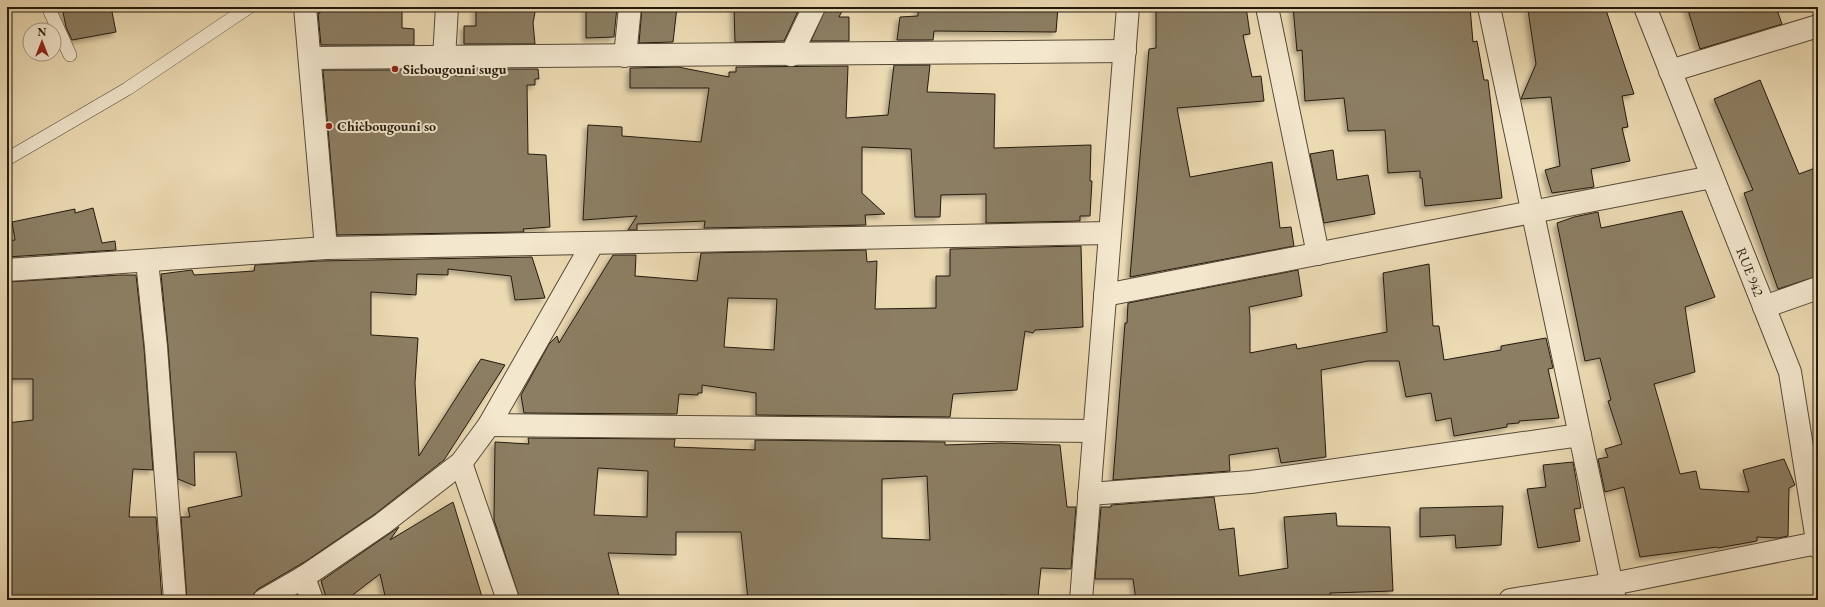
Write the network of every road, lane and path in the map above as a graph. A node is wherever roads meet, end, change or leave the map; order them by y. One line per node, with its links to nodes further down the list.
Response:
1 (48, 7): 13 (lane)
2 (249, 7): 19 (lane)
3 (305, 7): 16 (street)
4 (447, 7): 17 (street)
5 (630, 7): 15 (street)
6 (814, 7): 14 (street)
7 (1128, 7): 12 (street)
8 (1267, 7): 25 (street)
9 (1489, 7): 21 (street)
10 (1645, 7): 18 (street, RUE 942)
11 (1818, 26): 18 (street)
12 (1125, 51): 14 (street); 22 (street)
13 (70, 55)
14 (791, 55): 15 (street)
15 (625, 56): 17 (street)
16 (310, 58): 17 (street); 24 (street)
17 (444, 58)
18 (1670, 71): 20 (street, RUE 942)
19 (7, 159)
20 (1712, 177): 21 (street); 30 (street, RUE 942)
21 (1532, 213): 25 (street); 33 (street)
22 (1110, 233): 23 (street); 29 (street)
23 (592, 243): 24 (street); 31 (street)
24 (326, 248): 26 (street)
25 (1318, 254): 29 (street)
26 (147, 261): 27 (street); 39 (street)
27 (7, 270)
28 (1818, 288): 30 (street)
29 (1105, 294): 32 (street)
30 (1764, 307): 36 (street, RUE 942)
31 (489, 425): 32 (street); 34 (street)
32 (1094, 431): 35 (street)
33 (1580, 435): 35 (street); 38 (street)
34 (461, 462): 37 (street); 42 (street)
35 (1090, 494): 43 (street)
36 (1818, 545): 38 (street)
37 (304, 577): 40 (street); 41 (street)
38 (1613, 592): 44 (street)
39 (175, 600)
40 (264, 600)
41 (312, 600)
42 (508, 600)
43 (1081, 600)
44 (1510, 600)

